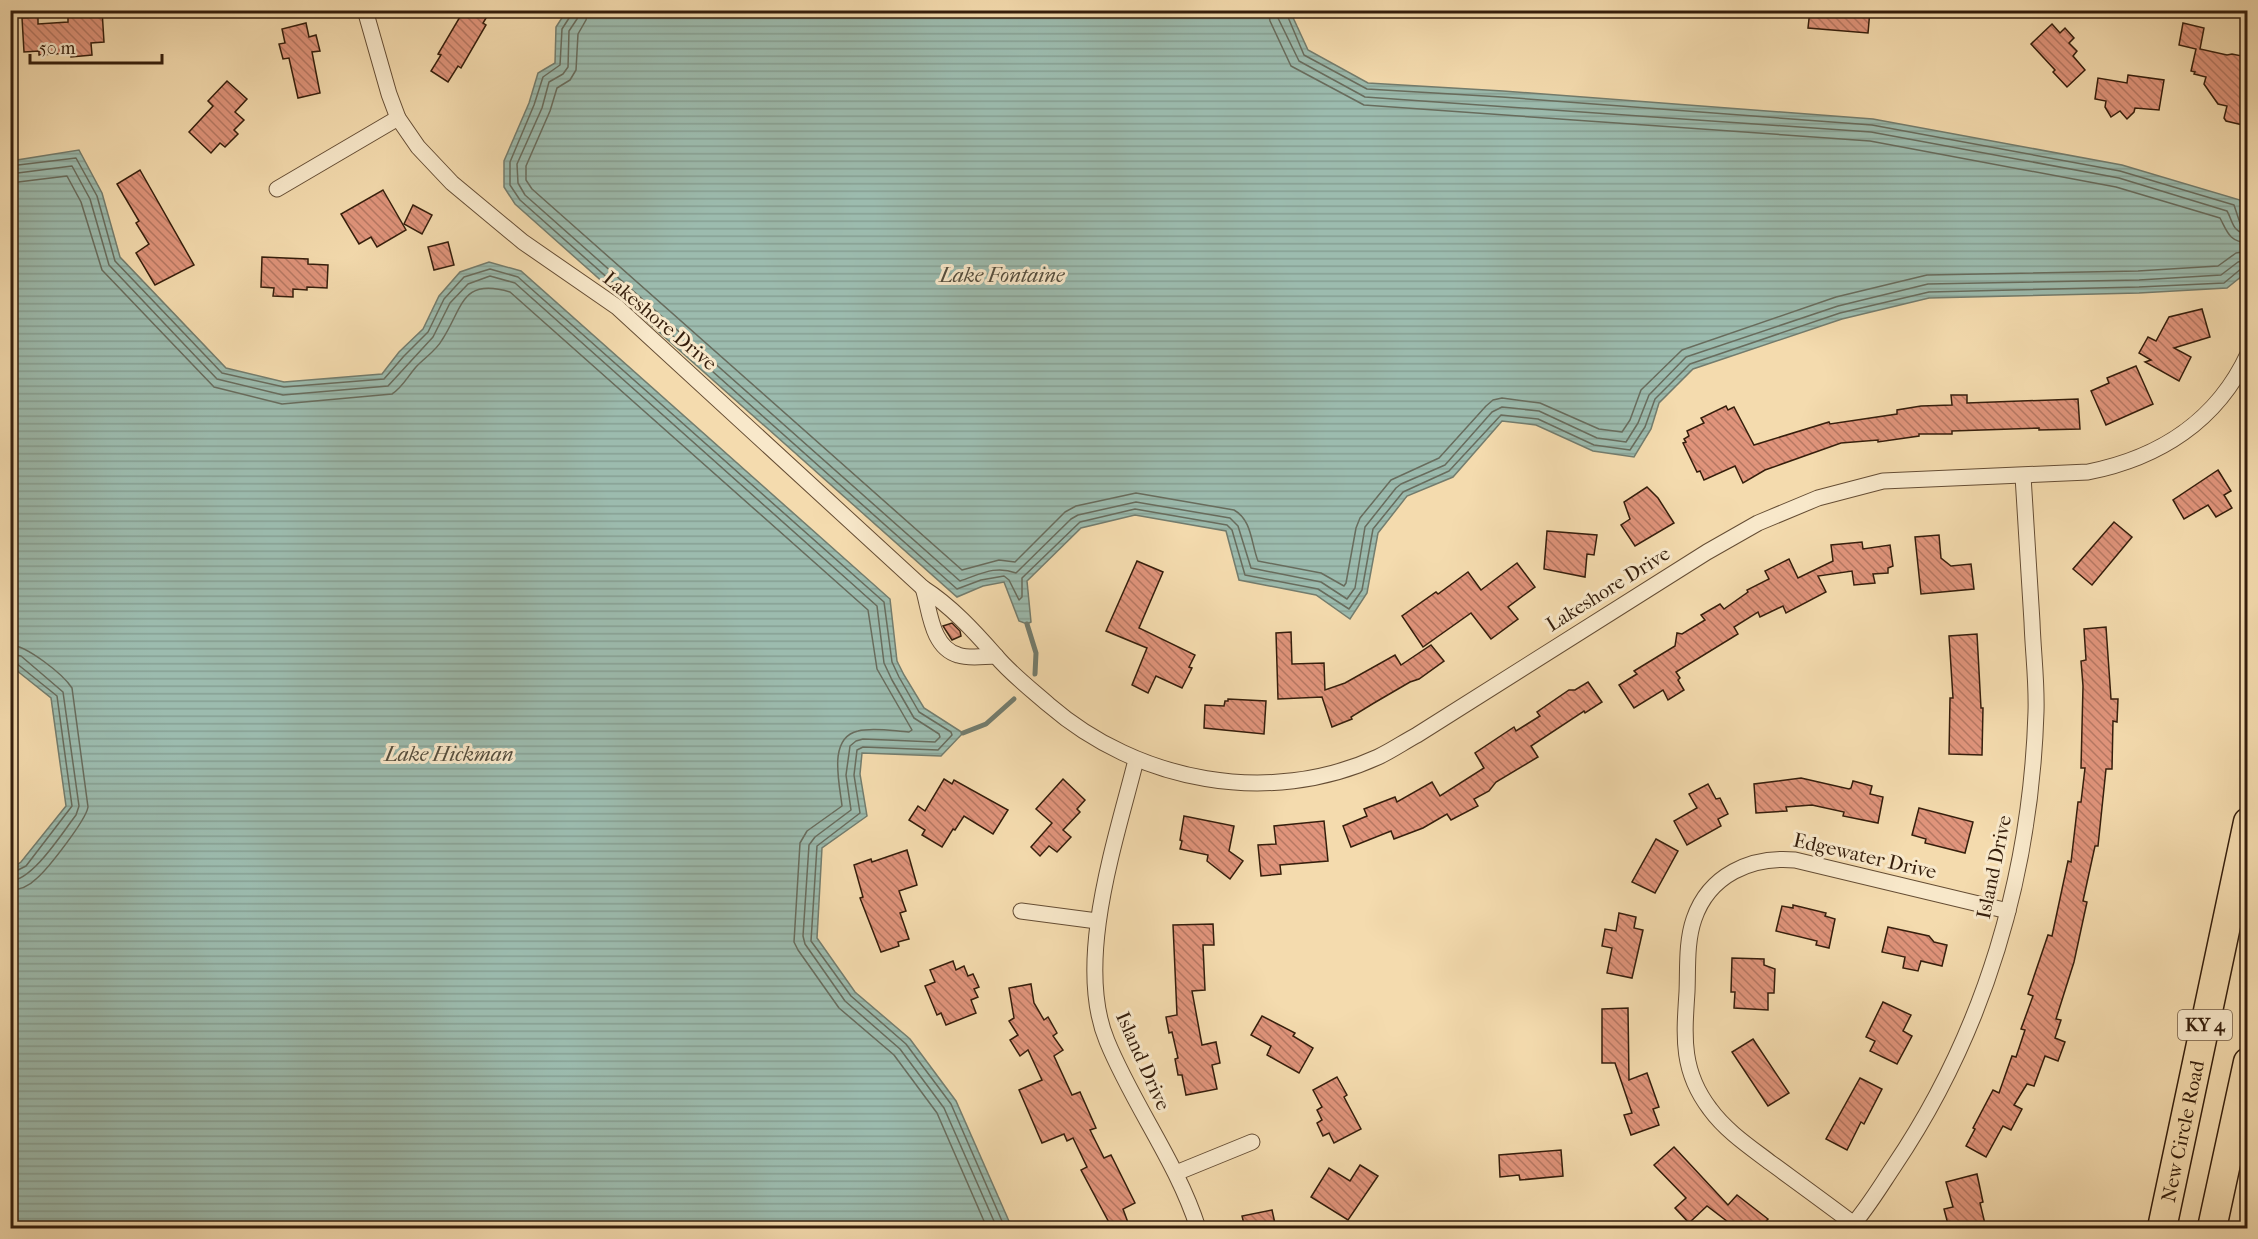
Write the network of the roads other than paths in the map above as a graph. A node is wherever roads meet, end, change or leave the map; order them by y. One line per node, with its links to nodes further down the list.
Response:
1 (365, 10): 2 (street, Lakeshore Drive)
2 (398, 118): 3 (street); 6 (street, Lakeshore Drive)
3 (277, 189)
4 (2247, 354): 5 (street, Lakeshore Drive)
5 (2023, 476): 8 (street, Lakeshore Drive); 11 (street, Island Drive)
6 (923, 588): 7 (street, Lakeshore Drive); 7 (street)
7 (996, 656): 8 (street, Lakeshore Drive)
8 (1136, 760): 12 (street, Island Drive)
9 (2247, 822): 18 (highway, New Circle Road / KY 4)
10 (1022, 911): 12 (street)
11 (2008, 911): 16 (street, Island Drive); 16 (street, Edgewater Drive)
12 (1097, 921): 15 (street, Island Drive)
13 (2247, 1062): 19 (highway, KY 4)
14 (1252, 1142): 15 (street)
15 (1176, 1173): 17 (street, Island Drive)
16 (1854, 1227)
17 (1198, 1228)
18 (2162, 1228)
19 (2212, 1228)

